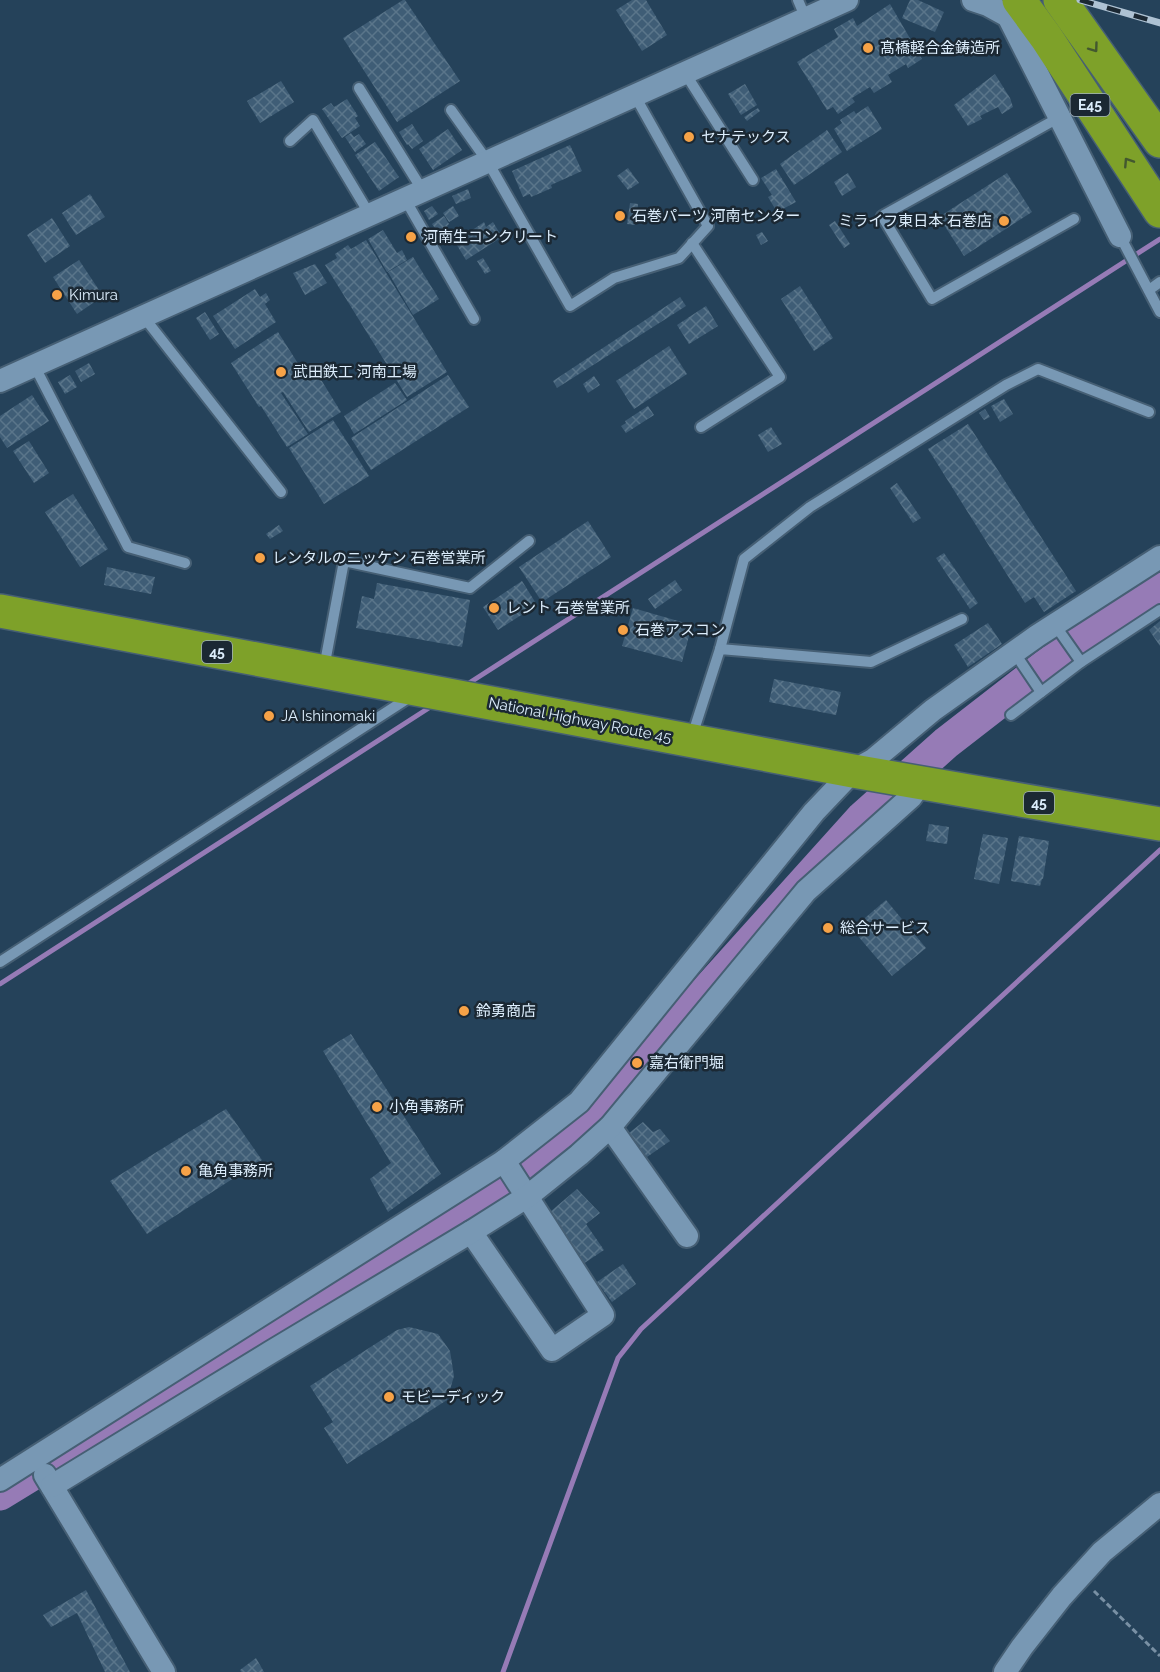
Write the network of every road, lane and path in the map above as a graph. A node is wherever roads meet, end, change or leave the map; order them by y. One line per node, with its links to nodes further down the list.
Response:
1 (848, 0): 5 (street)
2 (973, 0): 10 (street)
3 (1018, 0): 16 (highway, E45, one-way to 3)
4 (1060, 0): 12 (highway, E45, one-way to 12)
5 (802, 9): 6 (street)
6 (685, 73): 8 (street); 14 (lane)
7 (359, 88): 15 (lane)
8 (635, 96): 13 (street); 20 (lane)
9 (451, 110): 13 (lane)
10 (1060, 117): 18 (lane); 19 (street)
11 (290, 141): 17 (lane)
12 (1160, 141)
13 (488, 162): 15 (street); 20 (lane)
14 (753, 180)
15 (414, 195): 17 (street); 25 (lane)
16 (1160, 211)
17 (370, 214): 24 (street)
18 (1074, 219)
19 (1120, 236): 22 (lane)
20 (692, 243): 29 (lane)
21 (1160, 282): 22 (lane)
22 (1149, 290): 23 (lane)
23 (1160, 312)
24 (143, 316): 26 (street); 30 (lane)
25 (474, 319)
26 (34, 365): 27 (street); 33 (lane)
27 (0, 381)
28 (1149, 412): 38 (lane)
29 (701, 427)
30 (281, 492)
31 (529, 541): 41 (lane)
32 (1160, 557): 37 (street)
33 (185, 563)
34 (1160, 610): 40 (lane)
35 (0, 611): 41 (highway, National Highway Route 45 / 45)
36 (962, 620): 38 (lane)
37 (1055, 625): 39 (street); 40 (lane)
38 (720, 649): 45 (lane)
39 (1015, 653): 42 (lane); 46 (street)
40 (1080, 662): 42 (lane)
41 (323, 672): 43 (highway, National Highway Route 45 / 45)
42 (1041, 692): 44 (lane)
43 (440, 693): 45 (highway, National Highway Route 45 / 45); 49 (lane)
44 (1011, 715)
45 (693, 741): 46 (highway, National Highway Route 45 / 45)
46 (854, 771): 47 (highway, National Highway Route 45 / 45); 51 (street)
47 (921, 783): 48 (highway, National Highway Route 45 / 45); 50 (street)
48 (1158, 824)
49 (0, 962)
50 (610, 1127): 52 (street); 54 (street)
51 (504, 1161): 52 (street); 55 (street)
52 (528, 1197): 53 (street); 53 (street)
53 (471, 1232): 57 (street)
54 (687, 1236)
55 (35, 1458): 56 (street); 57 (street)
56 (0, 1480)
57 (50, 1483): 61 (street)
58 (1160, 1504): 59 (street)
59 (1080, 1577): 60 (path); 62 (street)
60 (1160, 1656)
61 (164, 1672)
62 (1005, 1672)

